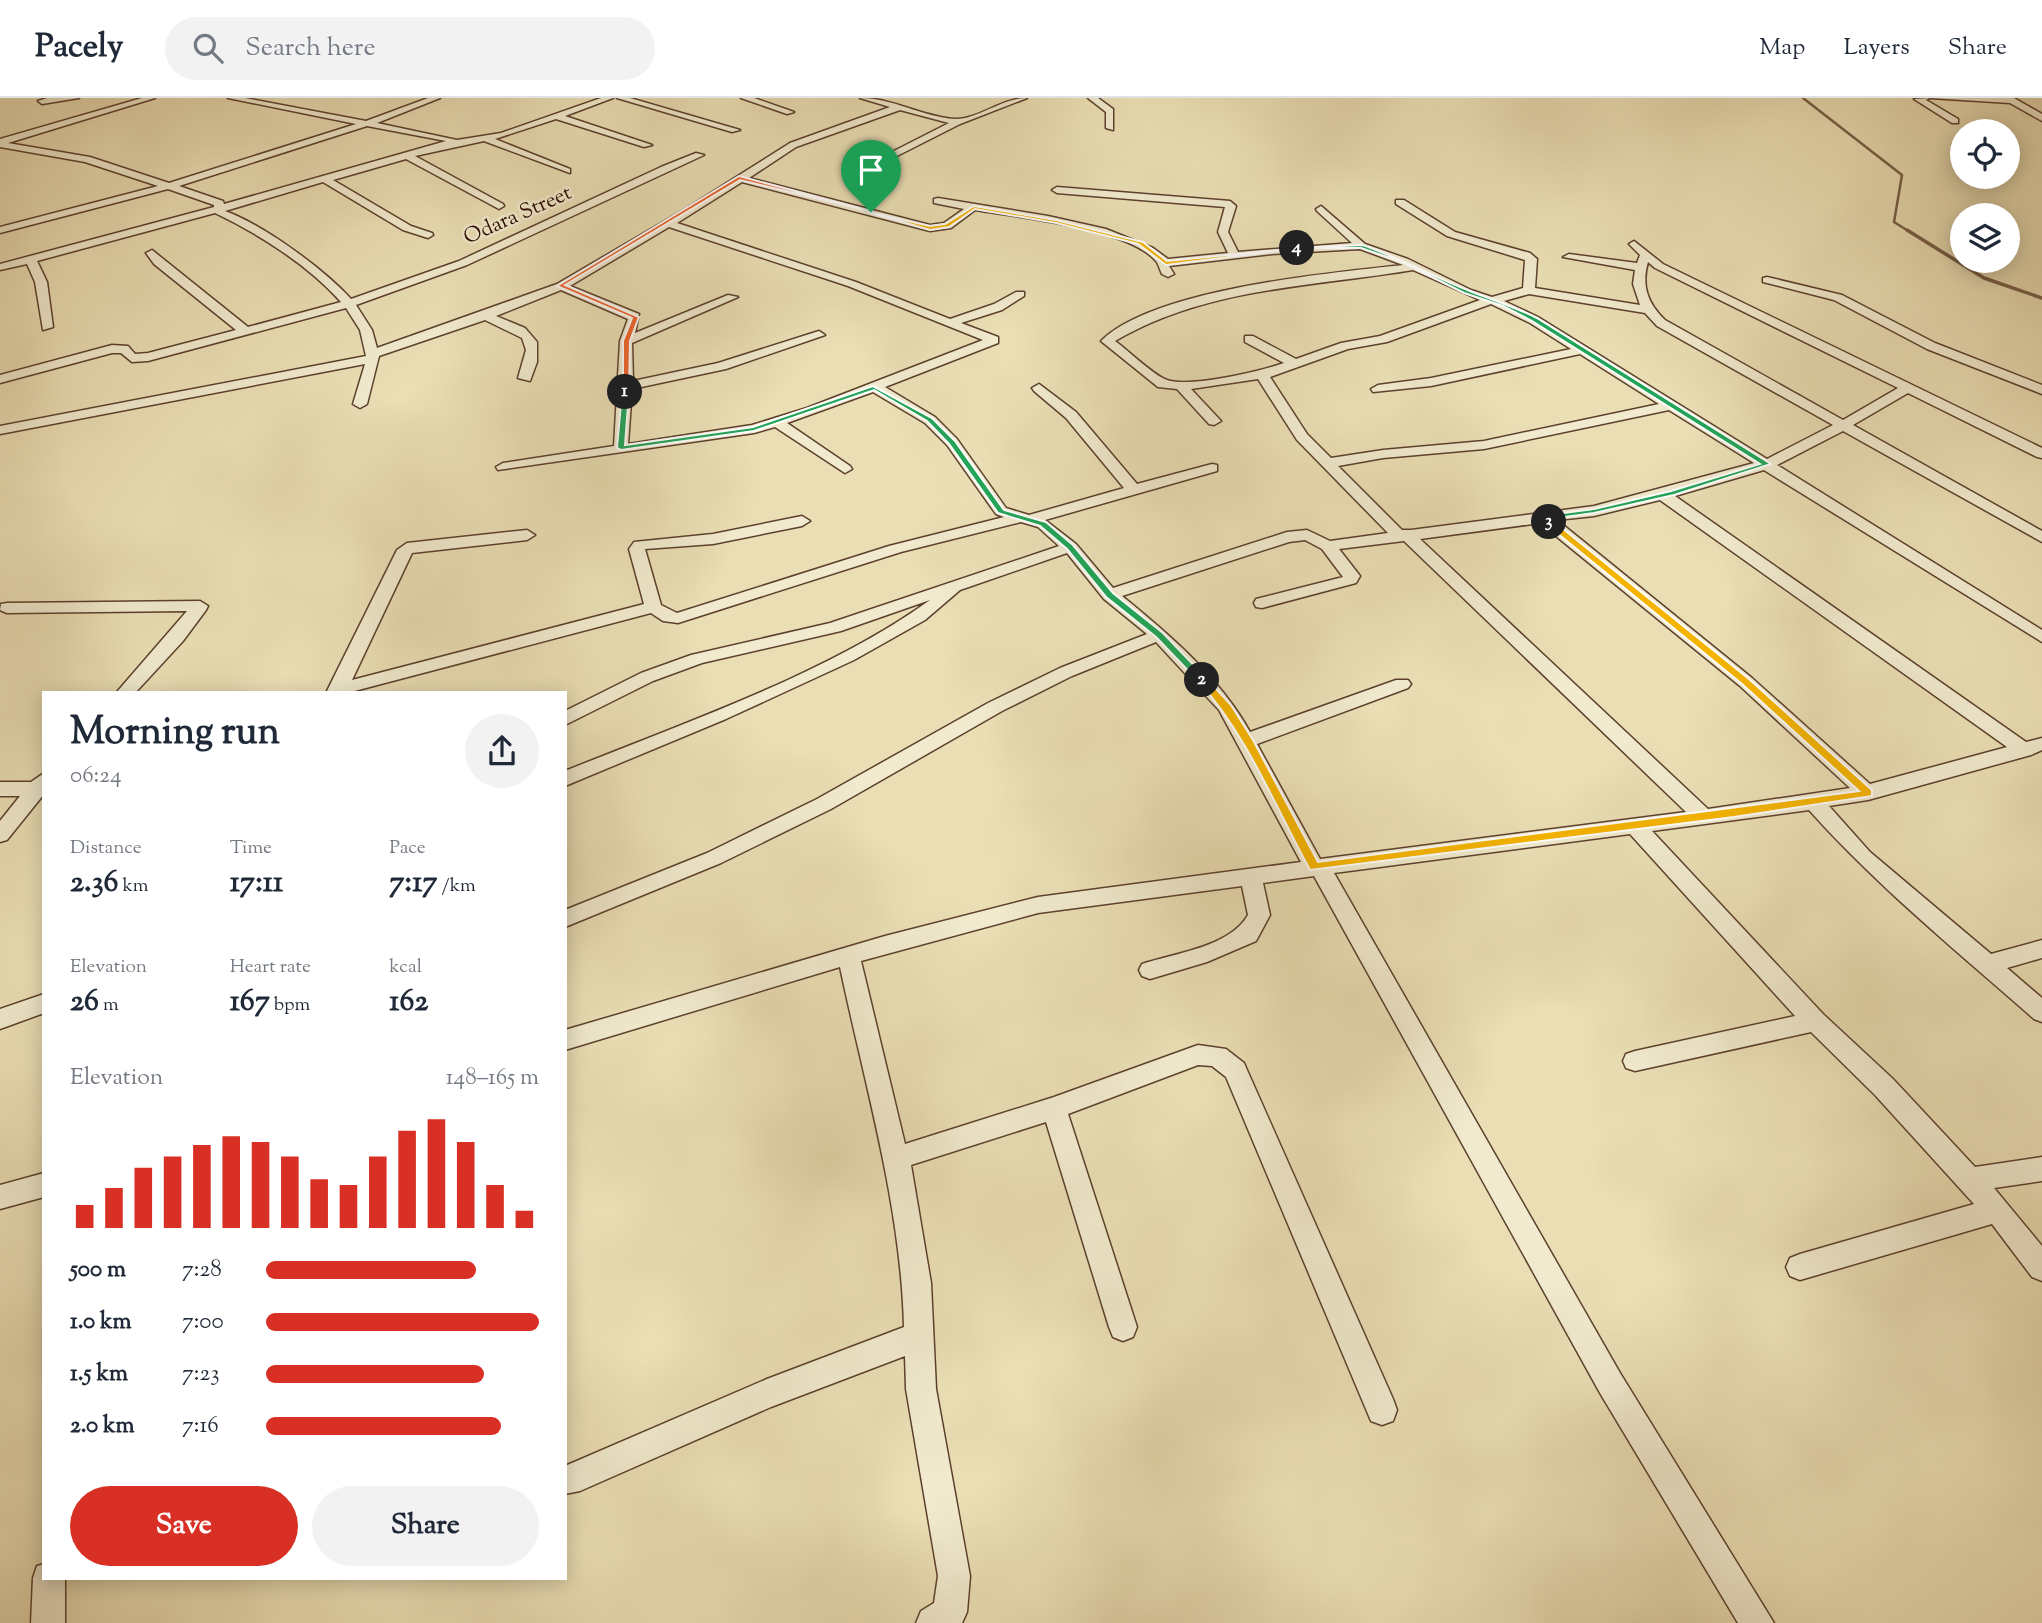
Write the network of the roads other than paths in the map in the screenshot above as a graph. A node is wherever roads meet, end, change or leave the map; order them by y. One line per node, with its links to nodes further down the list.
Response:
1 (75, 98): 16 (street)
2 (151, 98): 28 (street)
3 (232, 98): 14 (street)
4 (436, 98): 23 (street)
5 (609, 98): 19 (street)
6 (621, 98): 25 (street)
7 (745, 98): 18 (street)
8 (864, 98): 17 (street)
9 (920, 98): 17 (street)
10 (1023, 98): 22 (street)
11 (1092, 98): 24 (street)
12 (1925, 98): 21 (street)
13 (1934, 98): 15 (street)
14 (256, 99): 23 (street)
15 (2009, 99): 20 (street)
16 (42, 101)
17 (896, 107): 22 (street); 35 (street)
18 (790, 112)
19 (554, 116): 26 (street); 29 (street)
20 (2042, 118)
21 (1952, 119)
22 (957, 122): 32 (street)
23 (369, 123): 27 (street); 36 (street)
24 (1110, 128)
25 (734, 130)
26 (487, 139): 27 (street); 33 (street)
27 (462, 142): 30 (street)
28 (0, 143): 36 (street)
29 (647, 145)
30 (406, 155): 34 (street); 40 (street)
31 (699, 155): 62 (street, Odara Street)
32 (891, 156)
33 (567, 171)
34 (323, 178): 42 (street); 46 (street)
35 (739, 178): 41 (street); 44 (street)
36 (171, 186): 42 (street); 45 (street)
37 (1057, 190): 50 (street)
38 (938, 201): 41 (street)
39 (1400, 202): 58 (street)
40 (499, 206)
41 (974, 207): 50 (street)
42 (220, 208): 52 (street); 62 (street)
43 (1321, 209): 48 (street)
44 (667, 223): 57 (street); 65 (street)
45 (0, 230)
46 (428, 235)
47 (1634, 244): 53 (street)
48 (1361, 246): 50 (street); 54 (street)
49 (152, 253): 67 (street)
50 (1235, 255)
51 (1569, 257): 53 (street)
52 (31, 260): 55 (street); 66 (street)
53 (1642, 262): 63 (street); 80 (street)
54 (1413, 266): 61 (street); 78 (street)
55 (0, 267)
56 (1767, 280): 83 (street)
57 (561, 286): 64 (street); 70 (street)
58 (1529, 290): 61 (street); 63 (street)
59 (1020, 294): 65 (street)
60 (732, 298): 70 (street)
61 (1489, 301): 71 (street); 73 (street)
62 (350, 304): 67 (street, Odara Street); 72 (street)
63 (1647, 310): 88 (street)
64 (485, 316): 72 (street); 75 (street)
65 (952, 323): 79 (street)
66 (47, 327)
67 (245, 331): 76 (street, Odara Street)
68 (819, 335): 77 (street)
69 (1249, 339): 73 (street)
70 (626, 341): 77 (street)
71 (1583, 350): 82 (street); 85 (street)
72 (372, 356): 84 (street); 89 (street)
73 (1294, 363): 74 (street)
74 (1262, 375): 78 (street); 92 (street)
75 (524, 378)
76 (0, 379)
77 (626, 386): 90 (street)
78 (1181, 386): 86 (street)
79 (875, 387): 87 (street); 100 (street)
80 (1910, 387): 88 (street); 91 (street)
81 (1039, 388): 97 (street)
82 (1378, 389)
83 (2042, 390)
84 (360, 404)
85 (1672, 405): 92 (street); 93 (street)
86 (1213, 421)
87 (778, 423): 90 (street); 96 (street)
88 (1843, 425): 93 (street); 104 (street)
89 (0, 430)
90 (621, 448): 94 (street)
91 (2042, 454)
92 (1330, 463): 103 (street)
93 (1767, 464): 98 (street); 113 (street)
94 (503, 467)
95 (1212, 468): 97 (street)
96 (845, 469)
97 (1134, 490): 100 (street)
98 (1663, 495): 99 (street); 119 (street)
99 (1543, 517): 103 (street); 123 (street)
100 (1024, 519): 106 (street); 110 (street)
101 (802, 521): 110 (street)
102 (527, 535): 116 (street)
103 (1402, 535): 105 (street); 125 (street)
104 (2042, 537)
105 (1328, 546): 108 (street); 109 (street)
106 (1070, 547): 107 (street); 108 (street)
107 (957, 587): 117 (street); 120 (street)
108 (1110, 595): 112 (street)
109 (1262, 603)
110 (653, 607): 116 (street)
111 (7, 608): 115 (street)
112 (1160, 635): 118 (street); 130 (street)
113 (2042, 637)
114 (1402, 684): 118 (street)
115 (127, 691)
116 (337, 691)
117 (567, 718)
118 (1248, 740): 128 (street)
119 (2033, 747): 123 (street)
120 (567, 778)
121 (39, 785): 122 (street); 127 (street)
122 (0, 789)
123 (1868, 793): 124 (street)
124 (1814, 802): 125 (street); 133 (street)
125 (1704, 817): 126 (street)
126 (1635, 826): 128 (street); 138 (street)
127 (0, 835)
128 (1316, 867): 129 (street); 157 (street)
129 (1250, 875): 132 (street); 134 (street)
130 (567, 918)
131 (2042, 949): 133 (street)
132 (849, 956): 139 (street); 142 (street)
133 (1985, 965): 136 (street)
134 (1150, 970)
135 (42, 1004): 137 (street)
136 (2042, 1012)
137 (0, 1018)
138 (1815, 1021): 140 (street); 144 (street)
139 (567, 1039)
140 (1635, 1062)
141 (1054, 1108): 142 (street); 150 (street); 152 (street)
142 (897, 1158): 151 (street)
143 (2042, 1169): 144 (street)
144 (1968, 1180): 147 (street)
145 (42, 1186): 146 (street)
146 (0, 1198)
147 (1997, 1210): 148 (street); 149 (street)
148 (1800, 1267)
149 (2042, 1268)
150 (1123, 1327)
151 (920, 1336): 153 (street); 156 (street)
152 (1381, 1409)
153 (569, 1480)
154 (49, 1580): 155 (street)
155 (48, 1623)
156 (933, 1623)
157 (1757, 1623)

